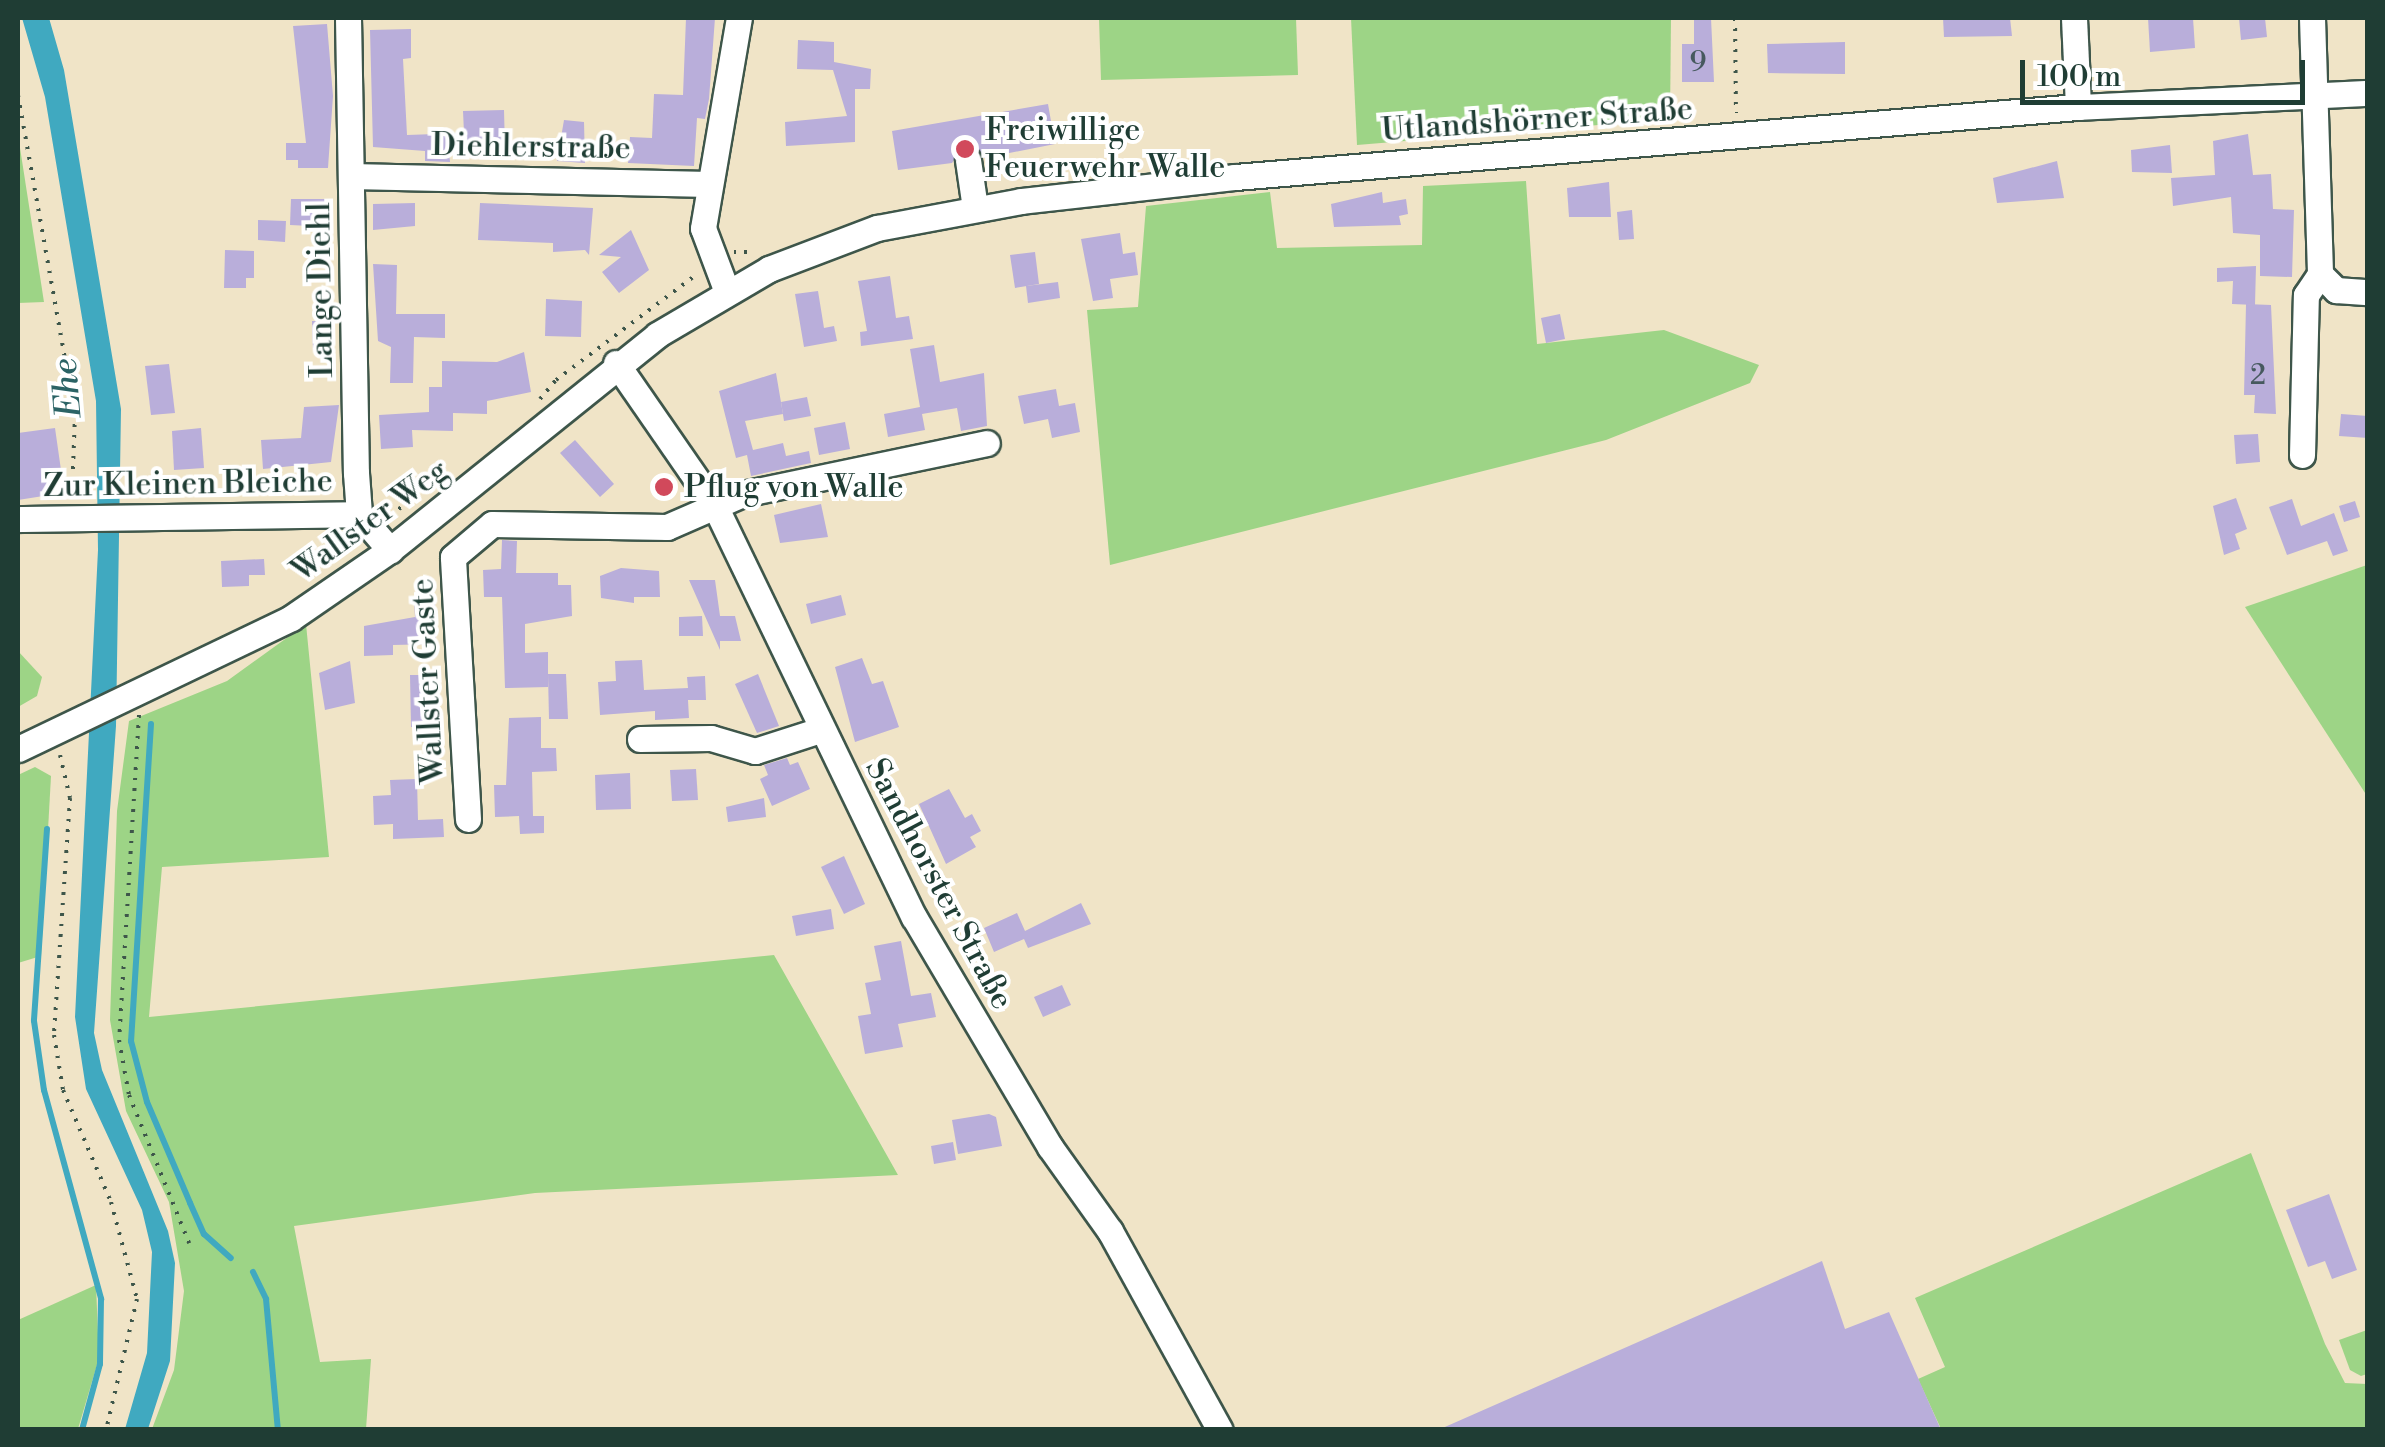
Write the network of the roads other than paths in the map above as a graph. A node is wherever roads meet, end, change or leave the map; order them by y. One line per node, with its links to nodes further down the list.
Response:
1 (348, 18): 9 (street, Lange Diehl)
2 (739, 18): 10 (street)
3 (2074, 18): 7 (street)
4 (2312, 18): 6 (street)
5 (2368, 93): 6 (street, Utlandshörner Straße)
6 (2316, 95): 7 (street, Utlandshörner Straße); 12 (street)
7 (2078, 107): 11 (street, Utlandshörner Straße)
8 (968, 160): 11 (street)
9 (352, 176): 10 (street, Diehlerstraße); 19 (street, Lange Diehl)
10 (708, 184): 13 (street)
11 (975, 208): 13 (street, Utlandshörner Straße)
12 (2320, 274): 14 (street); 17 (street)
13 (727, 292): 15 (street, Wallster Weg)
14 (2368, 292)
15 (609, 353): 18 (street, Sandhorster Straße); 21 (street, Wallster Weg)
16 (987, 443): 18 (street, Wallster Gaste)
17 (2302, 455)
18 (715, 506): 22 (street, Sandhorster Straße); 25 (street, Wallster Gaste)
19 (359, 514): 20 (street, Zur Kleinen Bleiche); 21 (street)
20 (18, 519)
21 (390, 550): 24 (street, Wallster Weg)
22 (820, 730): 23 (street); 26 (street, Sandhorster Straße)
23 (640, 739)
24 (18, 748)
25 (468, 819)
26 (1220, 1430)

